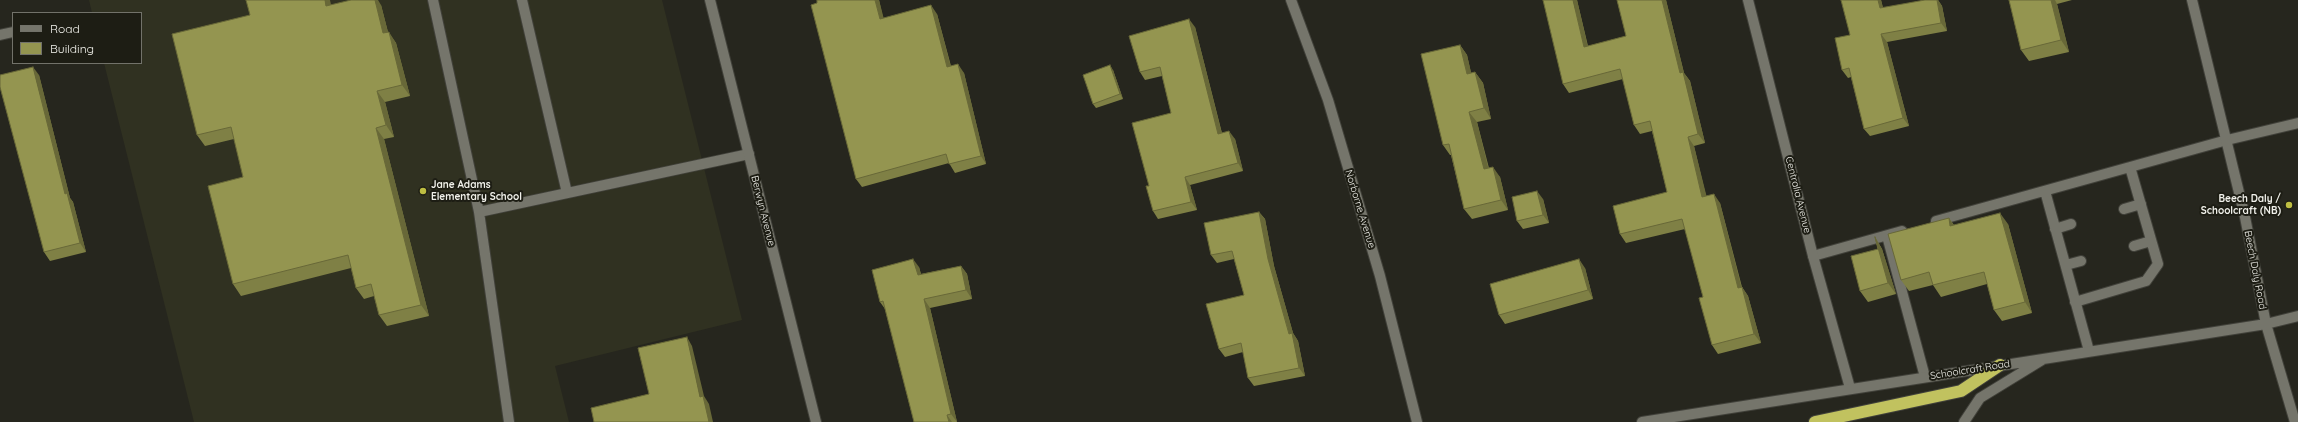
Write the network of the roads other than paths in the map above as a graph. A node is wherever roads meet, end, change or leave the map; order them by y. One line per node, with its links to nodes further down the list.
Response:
1 (433, 0): 17 (street)
2 (522, 0): 14 (street)
3 (710, 0): 11 (street, Berwyn Avenue)
4 (1291, 0): 38 (street, Norborne Avenue)
5 (1748, 0): 25 (street, Centralia Avenue)
6 (2192, 0): 10 (street, Beech Daly Road)
7 (12, 32): 8 (street)
8 (0, 35)
9 (2298, 123): 10 (street)
10 (2227, 140): 12 (street); 30 (street, Beech Daly Road)
11 (749, 154): 14 (street); 37 (street, Berwyn Avenue)
12 (2130, 167): 13 (street); 15 (street)
13 (2045, 191): 19 (street); 21 (street)
14 (567, 193): 17 (street)
15 (2141, 204): 16 (street); 23 (street)
16 (2124, 209)
17 (479, 212): 36 (street)
18 (2071, 224): 21 (street)
19 (1924, 225)
20 (1909, 229): 22 (street)
21 (2056, 229): 27 (street)
22 (1887, 236): 25 (street); 34 (street)
23 (2151, 241): 24 (street); 28 (street)
24 (2134, 246)
25 (1813, 256): 35 (street, Centralia Avenue)
26 (2081, 261): 27 (street)
27 (2066, 265): 28 (street)
28 (2076, 302): 31 (street)
29 (2298, 316): 30 (street, Schoolcraft Road)
30 (2266, 324): 31 (street, Schoolcraft Road); 42 (street, Beech Daly Road)
31 (2089, 351): 32 (street, Schoolcraft Road)
32 (2047, 357): 33 (street, Schoolcraft Road); 41 (street)
33 (2000, 365): 34 (street, Schoolcraft Road); 40 (highway)
34 (1925, 377): 35 (street, Schoolcraft Road)
35 (1850, 388): 39 (street, Schoolcraft Road)
36 (509, 422)
37 (816, 422)
38 (1417, 422)
39 (1642, 422)
40 (1815, 422)
41 (1964, 422)
42 (2295, 422)

